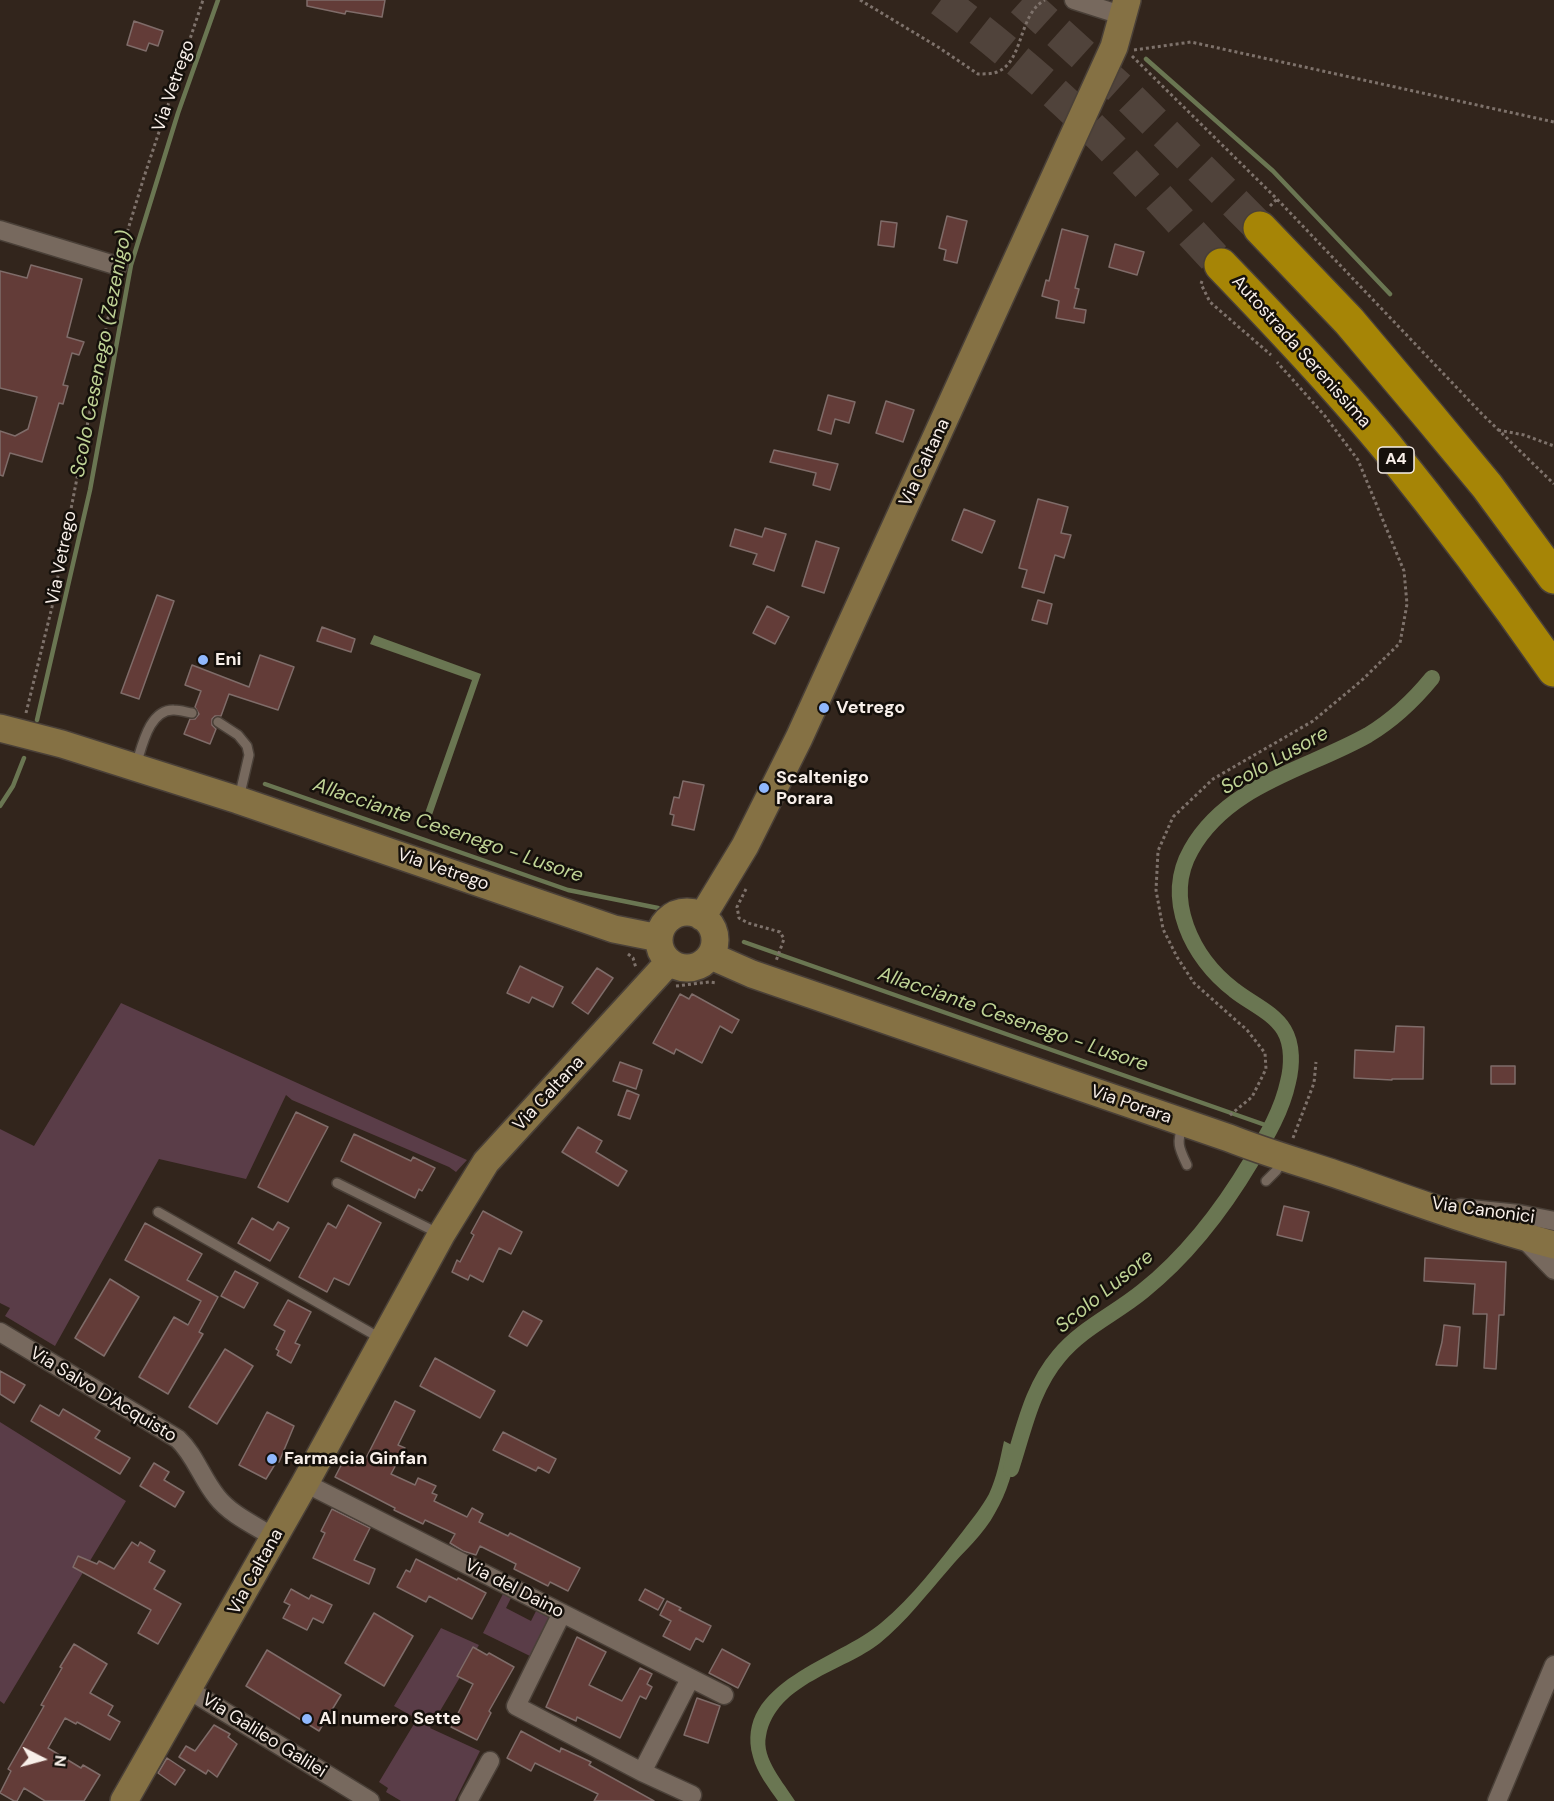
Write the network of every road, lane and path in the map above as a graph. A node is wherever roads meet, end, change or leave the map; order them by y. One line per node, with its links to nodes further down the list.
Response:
1 (203, 0): 11 (path, Via Vetrego)
2 (860, 0): 3 (path)
3 (1045, 0)
4 (1074, 0): 5 (street)
5 (1125, 8): 6 (main road, Via Caltana)
6 (1120, 49): 7 (path); 8 (path); 23 (main road, Via Caltana)
7 (1554, 122)
8 (1277, 199): 9 (path); 13 (path)
9 (1264, 217): 16 (highway)
10 (0, 230): 11 (street)
11 (118, 267): 20 (path, Via Vetrego)
12 (1212, 270): 17 (highway, Autostrada Serenissima / A4); 30 (path)
13 (1498, 430): 14 (path); 15 (path)
14 (1554, 446)
15 (1554, 484)
16 (1554, 577)
17 (1554, 670)
18 (192, 713): 21 (lane)
19 (218, 722): 22 (lane)
20 (11, 731): 21 (main road, Via Vetrego)
21 (135, 768): 22 (main road, Via Vetrego)
22 (238, 800): 25 (main road, Via Vetrego)
23 (702, 916): 25 (main road, Via Caltana); 26 (main road)
24 (782, 946): 27 (path)
25 (664, 950): 26 (main road); 37 (main road, Via Caltana)
26 (711, 956): 29 (main road, Via Porara)
27 (774, 966)
28 (1316, 1062): 32 (path)
29 (1184, 1123): 30 (main road, Via Porara); 31 (lane)
30 (1228, 1127): 32 (main road, Via Porara)
31 (1187, 1165)
32 (1274, 1165): 34 (main road, Via Porara)
33 (337, 1183): 37 (lane)
34 (1412, 1201): 36 (street, Via Canonici); 38 (main road, Via Porara)
35 (158, 1212): 42 (lane)
36 (1554, 1221)
37 (441, 1234): 42 (main road, Via Caltana)
38 (1523, 1237): 39 (main road, Via Porara); 40 (street, Via Canonici)
39 (1554, 1245)
40 (1554, 1270)
41 (0, 1332): 44 (street, Via Salvo D'Acquisto)
42 (383, 1340): 43 (main road, Via Caltana)
43 (305, 1484): 44 (main road, Via Caltana); 45 (street, Via del Daino)
44 (275, 1538): 48 (main road, Via Caltana)
45 (562, 1613): 47 (street, Via del Daino); 51 (street)
46 (1554, 1665): 56 (street)
47 (690, 1679): 49 (street, Via del Daino); 51 (street)
48 (189, 1690): 53 (main road, Via Caltana); 54 (street, Via Galileo Galilei)
49 (724, 1695)
50 (490, 1761): 55 (street)
51 (642, 1772): 52 (street)
52 (692, 1795)
53 (124, 1801)
54 (370, 1801)
55 (468, 1801)
56 (1497, 1801)

